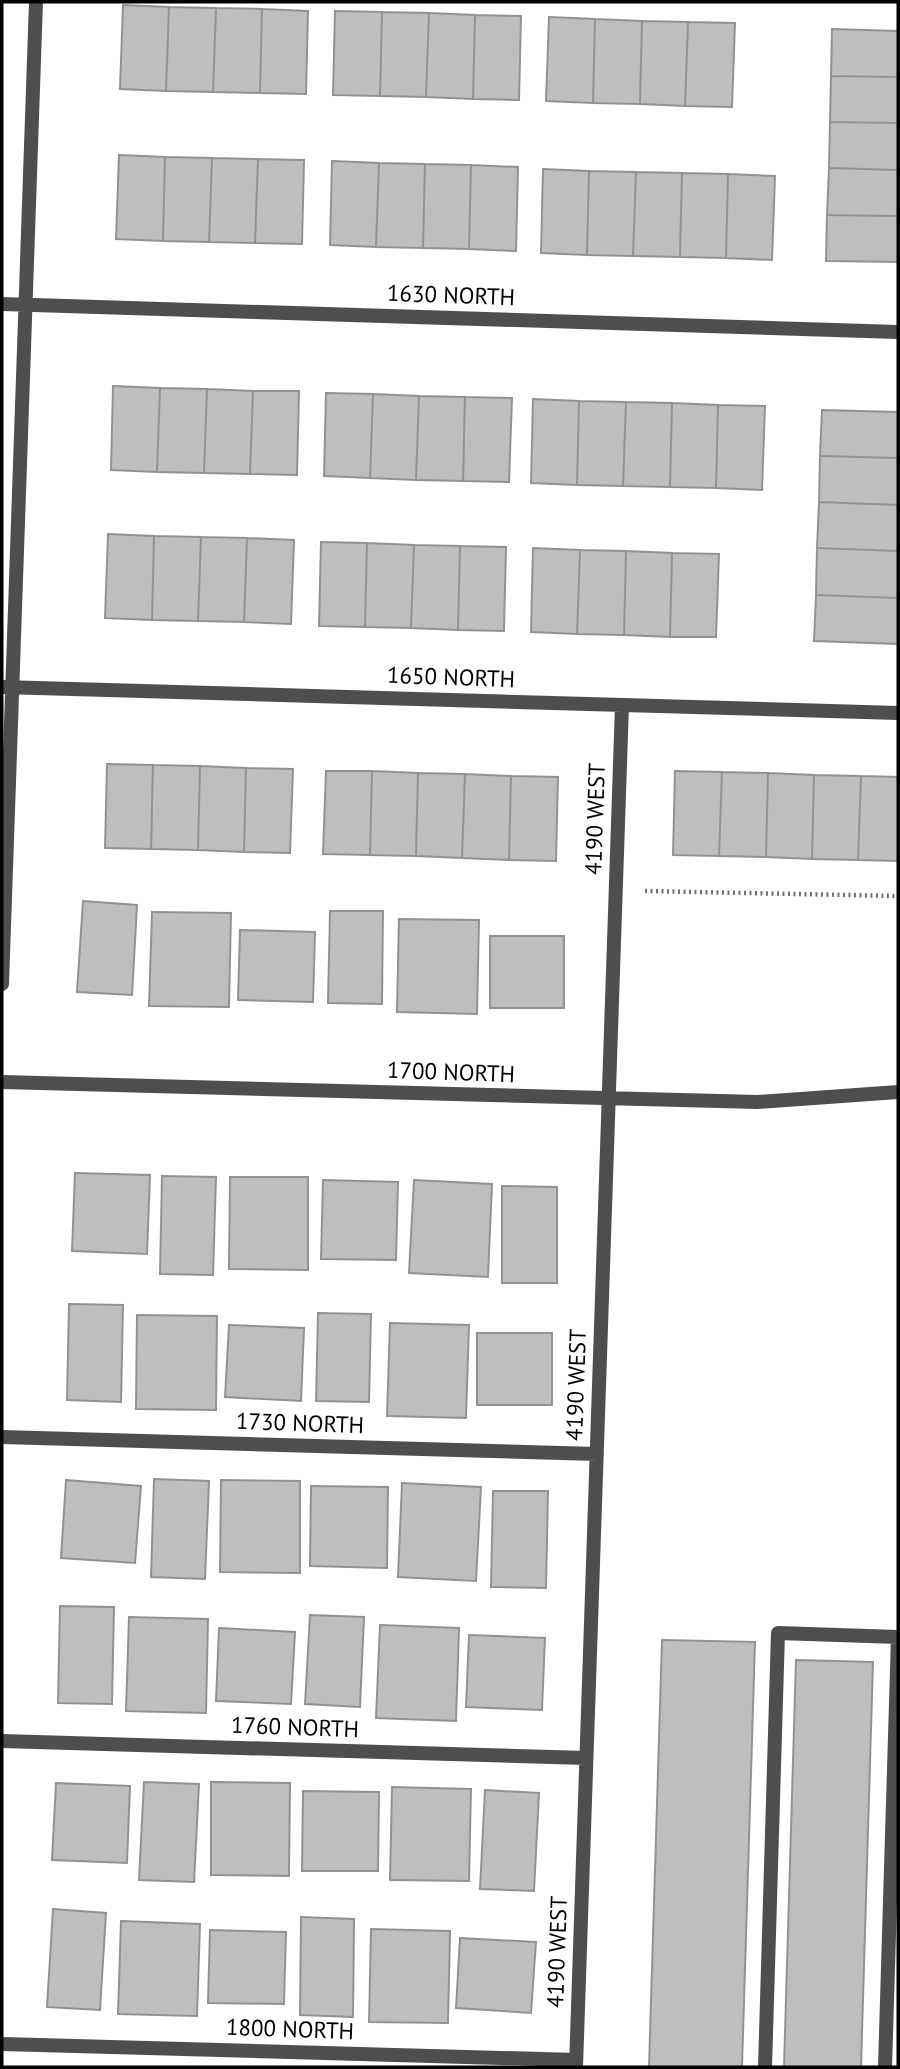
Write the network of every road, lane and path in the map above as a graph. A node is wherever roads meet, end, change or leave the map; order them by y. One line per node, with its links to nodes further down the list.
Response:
1 (36, 2): 3 (street)
2 (2, 304): 3 (street, 1630 NORTH)
3 (25, 304): 4 (street, 1630 NORTH); 5 (street)
4 (898, 332)
5 (7, 687): 6 (street, 1650 NORTH); 10 (street)
6 (622, 705): 7 (street, 1650 NORTH); 13 (street, 4190 WEST)
7 (898, 713)
8 (645, 891): 9 (path)
9 (898, 896)
10 (2, 984)
11 (2, 1082): 13 (street, 1700 NORTH)
12 (898, 1092): 13 (street, 1700 NORTH)
13 (608, 1099): 15 (street, 4190 WEST)
14 (2, 1437): 15 (street, 1730 NORTH)
15 (597, 1454): 18 (street, 4190 WEST)
16 (898, 1637): 21 (street); 22 (street)
17 (2, 1741): 18 (street, 1760 NORTH)
18 (586, 1758): 20 (street, 4190 WEST)
19 (2, 2044): 20 (street, 1800 NORTH)
20 (576, 2063)
21 (765, 2067)
22 (885, 2067)

